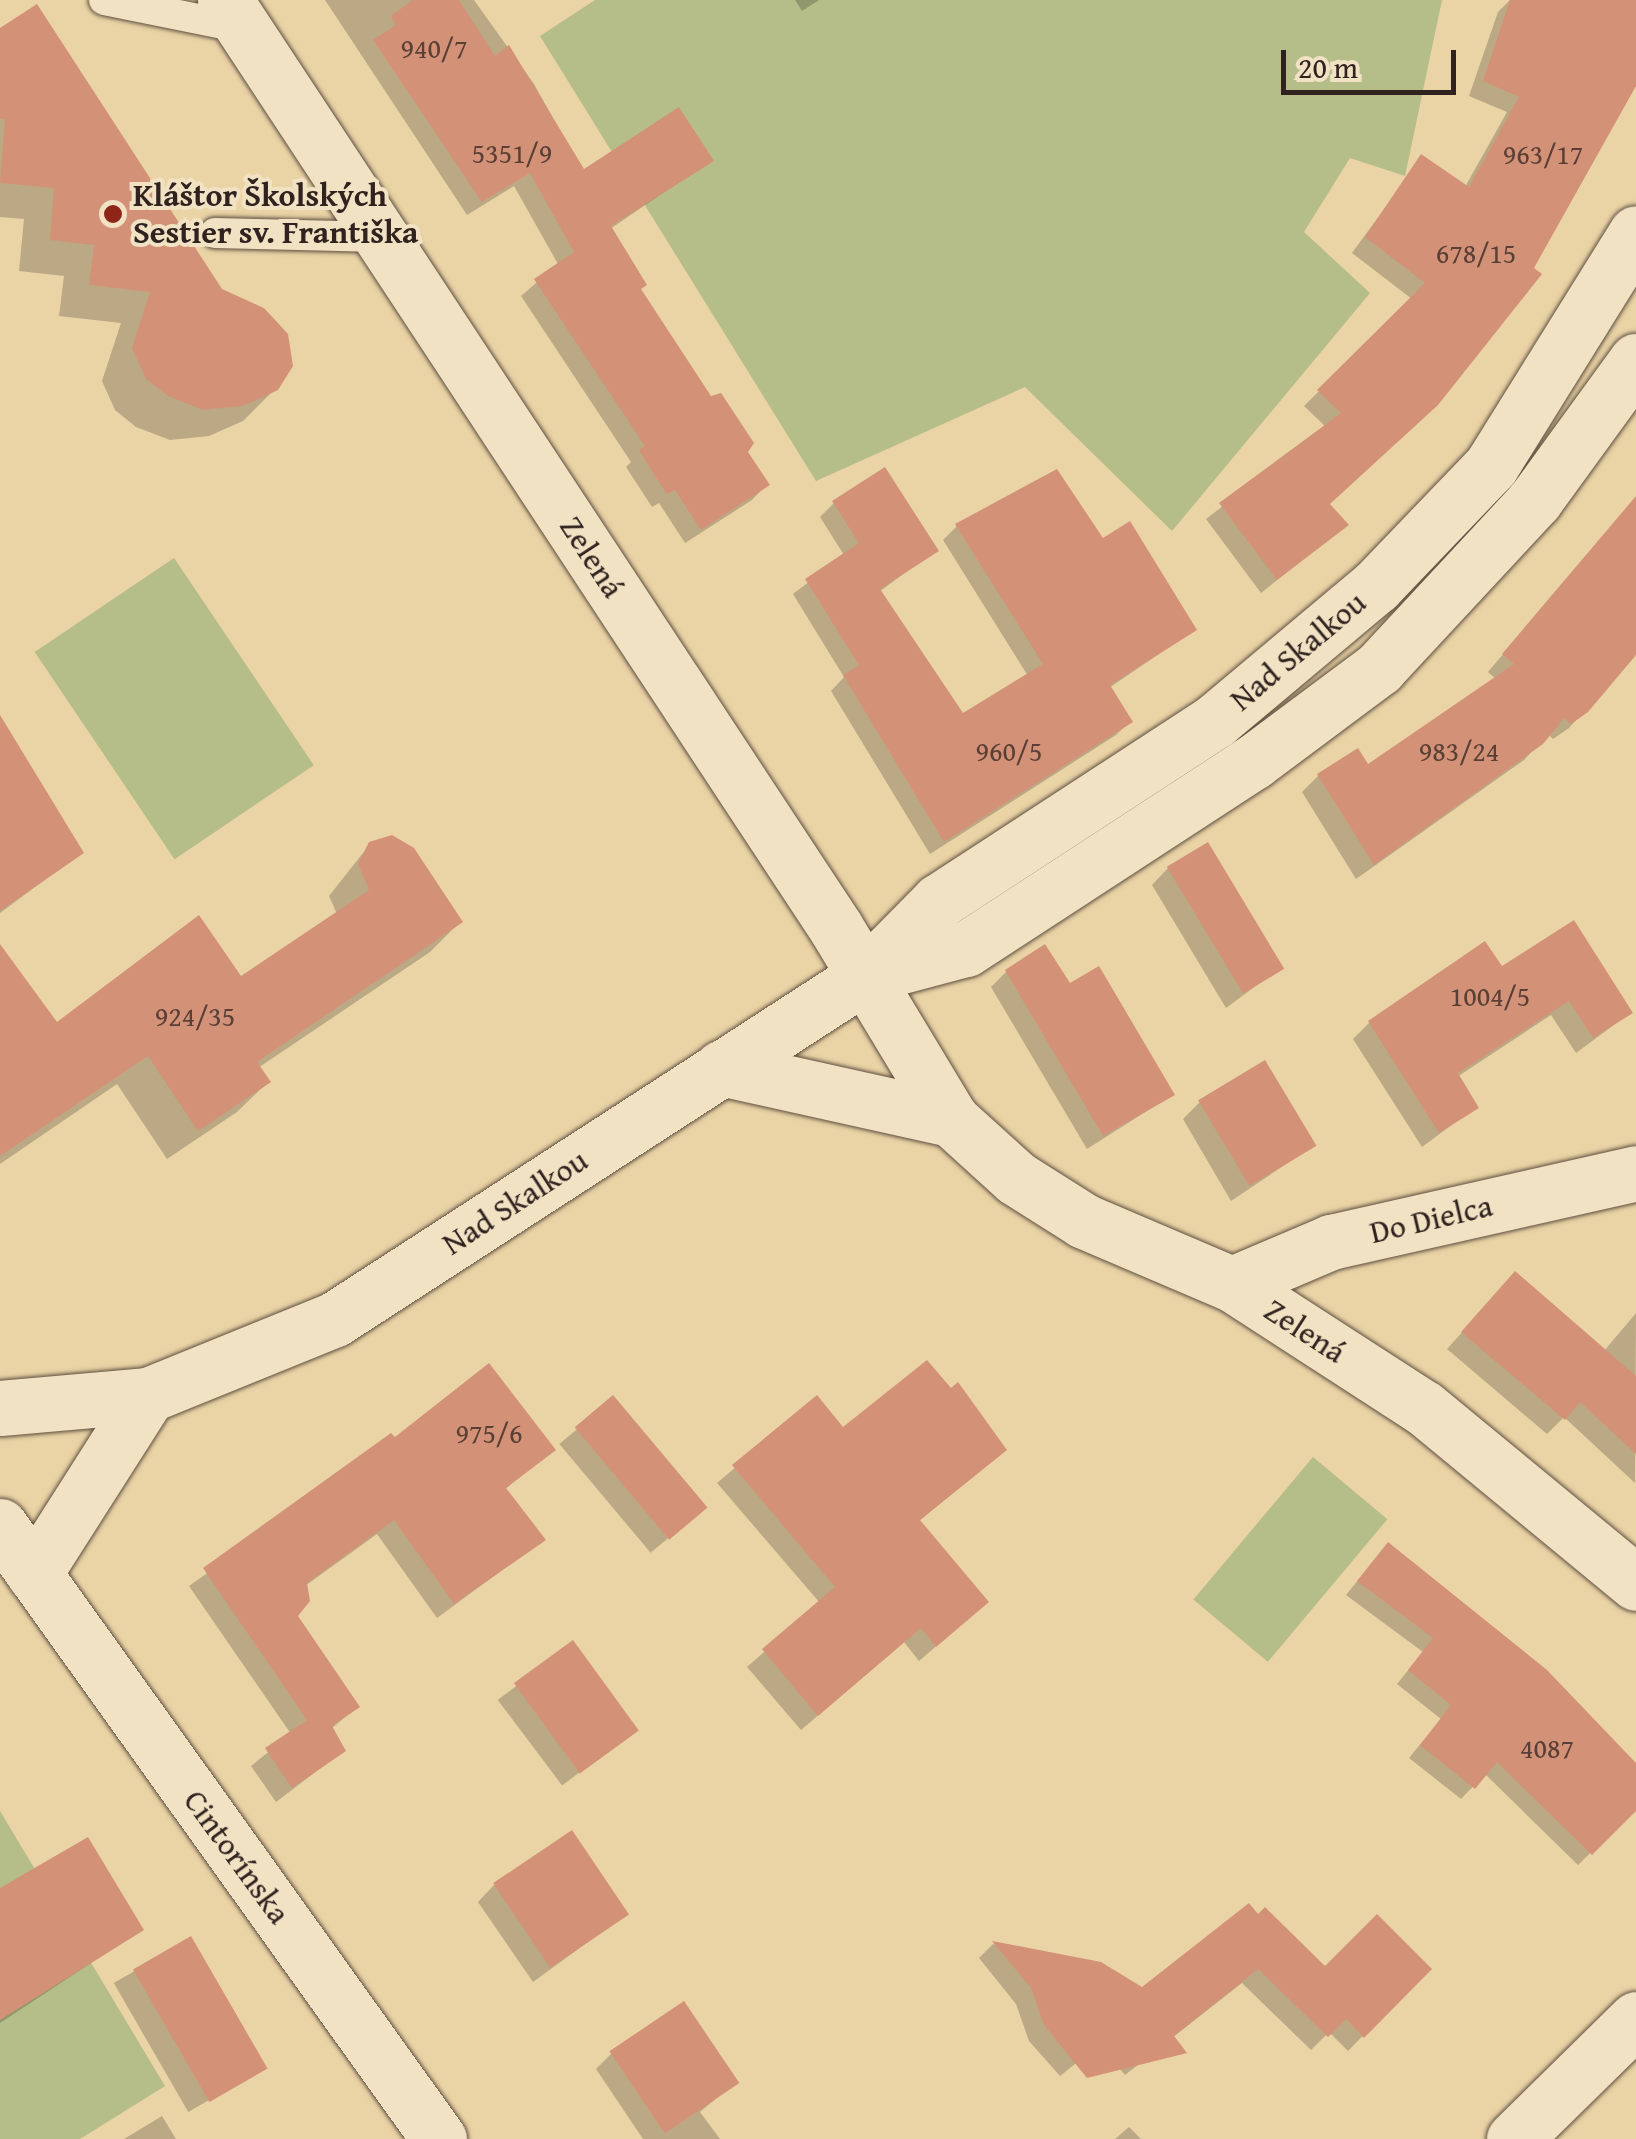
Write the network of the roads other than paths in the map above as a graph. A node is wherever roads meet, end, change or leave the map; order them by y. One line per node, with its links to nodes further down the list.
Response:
1 (104, 0): 2 (lane)
2 (234, 14): 5 (street, Zelená)
3 (1636, 232): 7 (street, Nad Skalkou)
4 (215, 233): 5 (lane)
5 (382, 237): 7 (street, Zelená)
6 (1636, 361): 7 (street, Nad Skalkou)
7 (865, 976): 8 (street, Nad Skalkou); 9 (street, Zelená)
8 (721, 1068): 9 (street, Zelená); 12 (street, Nad Skalkou)
9 (951, 1119): 11 (street, Zelená)
10 (1636, 1173): 11 (street, Do Dielca)
11 (1232, 1284): 16 (street, Zelená)
12 (148, 1395): 13 (street, Nad Skalkou); 15 (street)
13 (0, 1408)
14 (0, 1526): 15 (street, Cintorínska)
15 (34, 1574): 18 (street, Cintorínska)
16 (1636, 1582)
17 (1636, 2019): 19 (street)
18 (439, 2139)
19 (1514, 2139)

